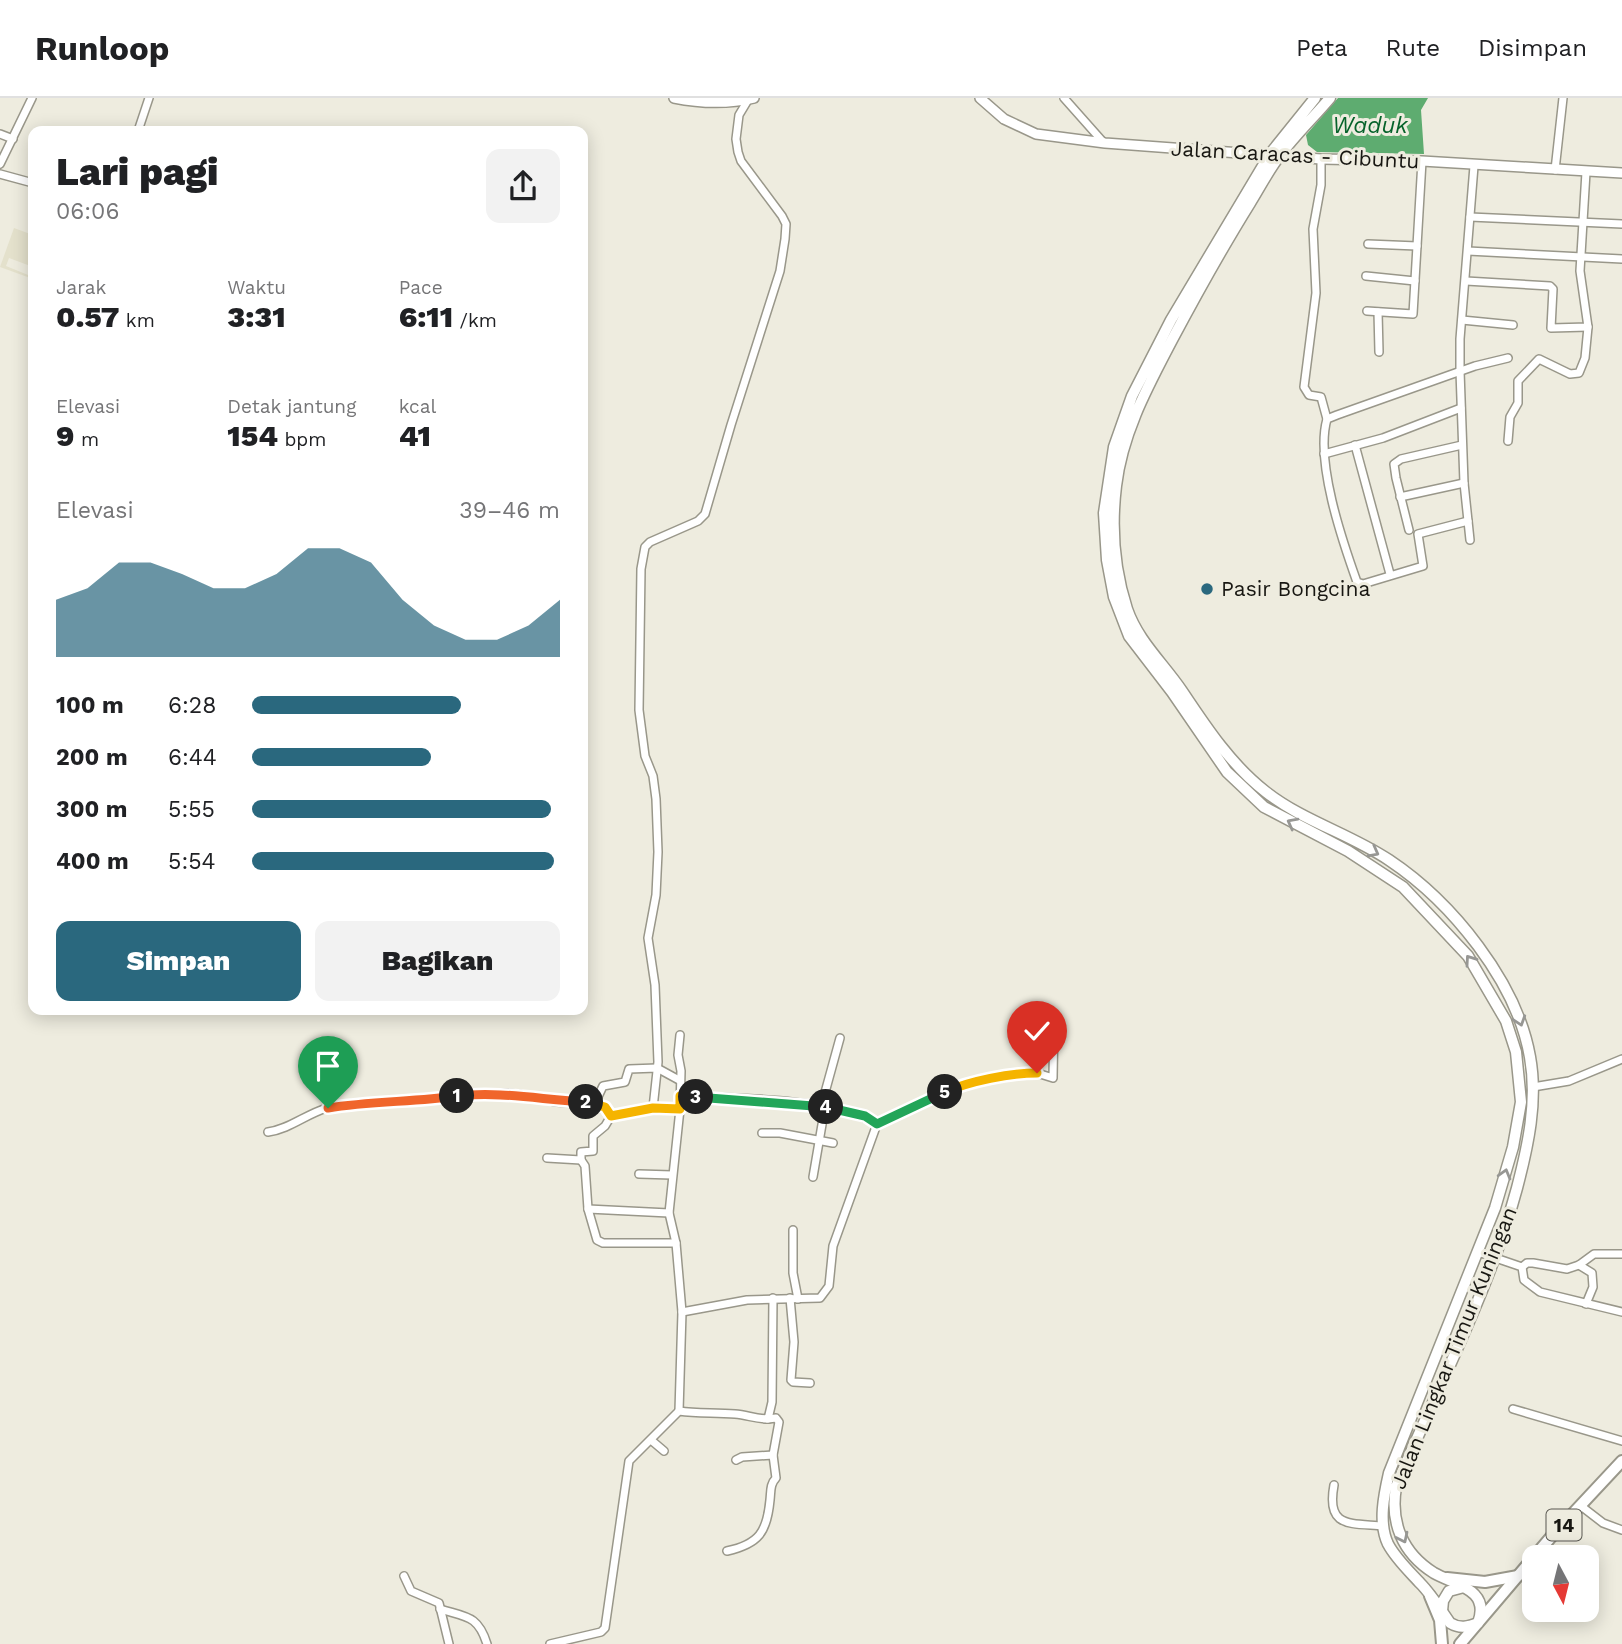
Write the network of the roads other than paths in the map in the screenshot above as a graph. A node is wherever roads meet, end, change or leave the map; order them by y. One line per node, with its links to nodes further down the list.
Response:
1 (32, 98): 12 (street)
2 (149, 98): 10 (street)
3 (674, 98): 9 (street)
4 (980, 98): 13 (street, Jalan Caracas - Cibuntu)
5 (1064, 98): 13 (street)
6 (1315, 98): 14 (main road)
7 (1330, 98): 14 (main road, Jalan Lingkar Timur Kuningan)
8 (1563, 98): 19 (street)
9 (751, 99): 59 (street)
10 (140, 126)
11 (0, 134): 12 (street)
12 (13, 139): 17 (street)
13 (1105, 143): 14 (street, Jalan Caracas - Cibuntu)
14 (1275, 154): 15 (street, Jalan Caracas - Cibuntu); 61 (main road, Jalan Lingkar Timur Kuningan, one-way to 61); 82 (main road, Jalan Lingkar Timur Kuningan, one-way to 14)
15 (1321, 159): 16 (street, Jalan Caracas - Cibuntu); 44 (street)
16 (1422, 162): 18 (street, Jalan Caracas - Cibuntu); 28 (street)
17 (0, 164)
18 (1474, 166): 19 (street, Jalan Caracas - Cibuntu); 24 (street)
19 (1555, 170): 20 (street, Jalan Caracas - Cibuntu)
20 (1586, 172): 21 (street, Jalan Caracas - Cibuntu); 25 (street)
21 (1622, 173)
22 (0, 174): 23 (street)
23 (28, 182)
24 (1470, 216): 25 (street); 29 (street)
25 (1585, 222): 26 (street); 30 (street)
26 (1622, 224)
27 (1368, 244): 28 (street)
28 (1417, 246): 33 (street)
29 (1468, 251): 30 (street); 34 (street)
30 (1581, 256): 31 (street); 39 (street)
31 (1622, 259)
32 (1366, 276): 33 (street)
33 (1415, 281): 36 (street)
34 (1466, 281): 37 (street); 39 (street)
35 (1367, 311): 36 (street)
36 (1378, 312): 40 (street)
37 (1462, 320): 38 (street); 42 (street)
38 (1513, 325)
39 (1588, 327): 45 (street)
40 (1379, 352)
41 (1508, 358): 42 (street)
42 (1460, 371): 43 (street); 44 (street)
43 (1461, 408): 46 (street); 47 (street)
44 (1327, 419): 48 (street)
45 (1508, 441)
46 (1355, 445): 48 (street); 54 (street)
47 (1462, 445): 49 (street); 50 (street)
48 (1324, 454): 54 (street)
49 (1464, 484): 50 (street); 51 (street)
50 (1401, 498): 52 (street)
51 (1468, 521): 53 (street); 54 (street)
52 (1409, 530)
53 (1470, 540)
54 (1390, 574)
55 (1054, 1017): 68 (street)
56 (680, 1035): 60 (street)
57 (840, 1038): 64 (street)
58 (1622, 1059): 61 (street)
59 (657, 1068): 60 (street); 63 (street); 65 (street)
60 (680, 1080): 62 (street)
61 (1534, 1087): 84 (main road, Jalan Lingkar Timur Kuningan)
62 (680, 1096): 64 (street); 66 (street)
63 (595, 1103): 67 (street); 69 (street)
64 (823, 1107): 68 (street); 71 (street)
65 (653, 1108): 66 (street); 67 (street)
66 (680, 1109): 76 (street)
67 (611, 1116): 74 (street)
68 (877, 1124): 88 (street)
69 (268, 1132)
70 (762, 1133): 71 (street)
71 (819, 1141): 72 (street); 77 (street)
72 (833, 1143)
73 (547, 1158): 74 (street)
74 (581, 1160): 78 (street)
75 (639, 1174): 76 (street)
76 (672, 1175): 79 (street)
77 (813, 1177)
78 (588, 1209): 79 (street); 81 (street)
79 (668, 1213): 81 (street)
80 (793, 1230): 88 (street)
81 (676, 1243): 90 (street)
82 (1478, 1252): 84 (street); 104 (main road, Jalan Lingkar Timur Kuningan)
83 (1622, 1254): 85 (street)
84 (1494, 1259): 86 (street); 107 (main road, Jalan Lingkar Timur Kuningan, one-way to 107)
85 (1579, 1265): 86 (street); 89 (street)
86 (1522, 1267): 89 (street)
87 (773, 1298): 88 (street); 90 (street); 95 (street)
88 (794, 1298): 92 (street)
89 (1586, 1304): 91 (street)
90 (682, 1312): 94 (street)
91 (1622, 1312)
92 (810, 1383)
93 (1513, 1409): 97 (street)
94 (678, 1411): 95 (street); 96 (street)
95 (768, 1419): 99 (street)
96 (651, 1440): 98 (street); 119 (street)
97 (1622, 1441)
98 (664, 1451)
99 (773, 1455): 100 (street); 106 (street)
100 (736, 1460)
101 (1622, 1461): 103 (highway, 14)
102 (1334, 1485): 104 (street)
103 (1581, 1507): 105 (street); 109 (highway, 14)
104 (1383, 1526): 111 (main road, Jalan Lingkar Timur Kuningan)
105 (1622, 1530)
106 (727, 1551)
107 (1434, 1573): 110 (main road, Jalan Lingkar Timur Kuningan); 111 (main road)
108 (404, 1576): 114 (street)
109 (1518, 1576): 110 (highway); 116 (highway, 14)
110 (1447, 1578): 112 (main road, Jalan Lingkar Timur Kuningan)
111 (1422, 1584): 113 (main road, Jalan Lingkar Timur Kuningan)
112 (1465, 1587): 115 (main road); 116 (main road)
113 (1430, 1596): 115 (main road, Jalan Lingkar Timur Kuningan); 120 (highway)
114 (440, 1609): 117 (street); 118 (street)
115 (1442, 1611): 116 (main road, Jalan Lingkar Timur Kuningan)
116 (1478, 1623): 121 (highway, 14)
117 (449, 1644)
118 (488, 1644)
119 (550, 1644)
120 (1441, 1644)
121 (1460, 1644)

